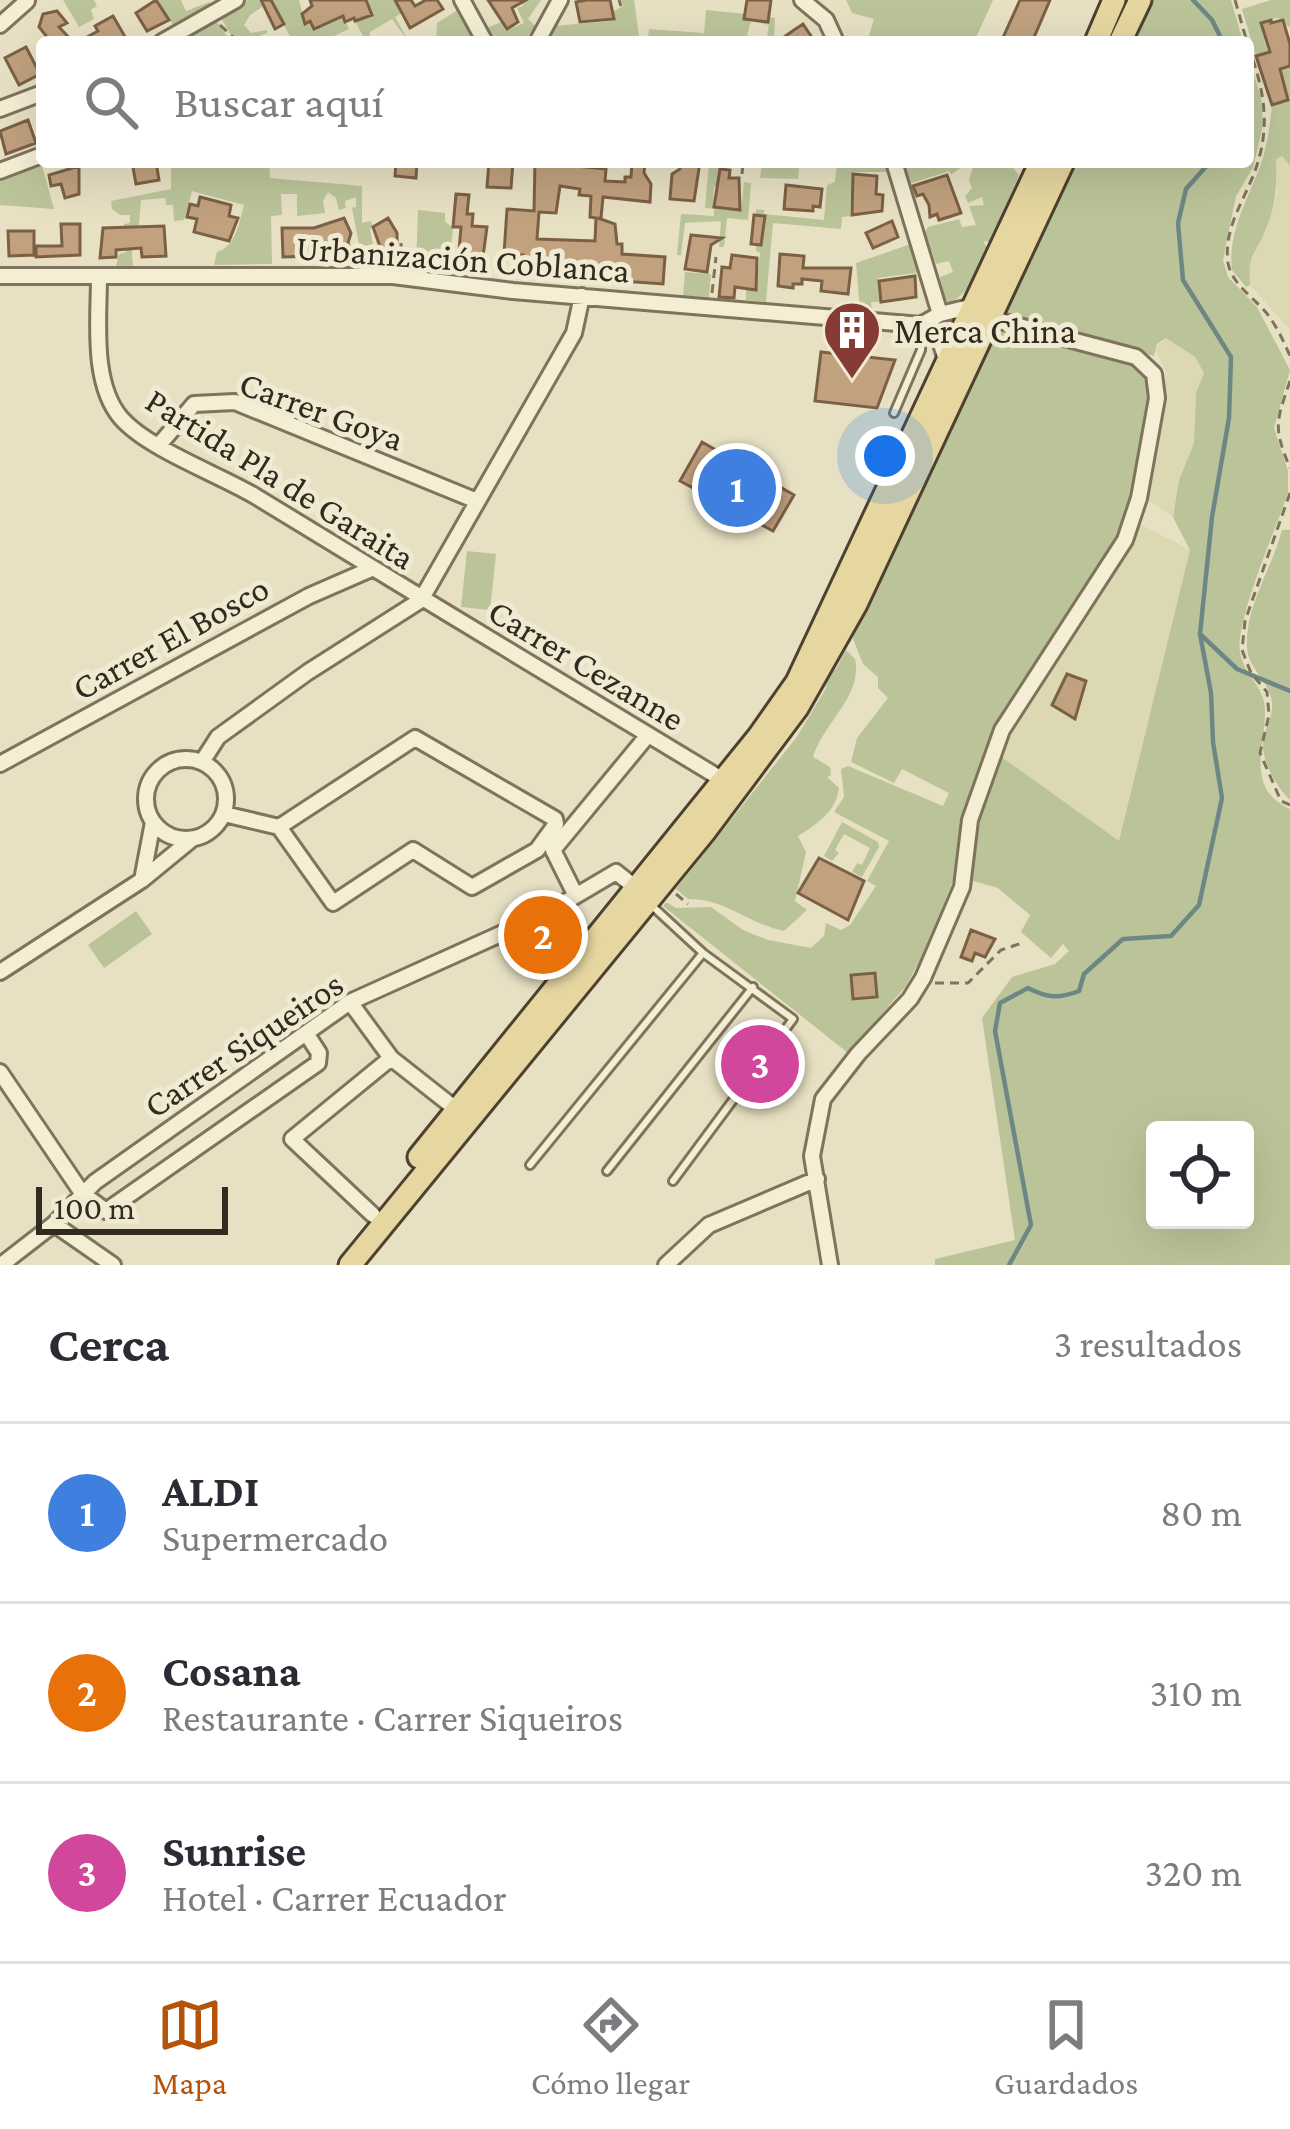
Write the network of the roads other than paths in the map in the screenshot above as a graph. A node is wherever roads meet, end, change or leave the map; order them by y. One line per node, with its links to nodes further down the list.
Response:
1 (236, 0): 8 (street)
2 (462, 0): 9 (street)
3 (560, 0): 10 (street)
4 (802, 0): 11 (street)
5 (27, 1): 7 (street)
6 (1123, 8): 12 (main road)
7 (0, 25)
8 (172, 36)
9 (482, 36)
10 (539, 36)
11 (833, 36)
12 (1101, 36)
13 (36, 95): 14 (street)
14 (0, 109)
15 (36, 157): 19 (street)
16 (896, 168): 24 (street)
17 (1039, 168): 23 (main road)
18 (1060, 168): 23 (main road)
19 (0, 171)
20 (0, 276): 21 (street, Urbanización Coblanca)
21 (99, 276): 22 (street, Urbanización Coblanca); 28 (street, Partida Pla de Garaita)
22 (582, 296): 25 (street, Urbanización Coblanca); 29 (street, Partida Pla de Garaita)
23 (982, 312): 24 (street); 26 (main road); 42 (main road); 53 (street)
24 (940, 314): 25 (street)
25 (921, 325): 26 (street); 27 (lane)
26 (947, 363): 35 (main road)
27 (894, 413)
28 (159, 445): 29 (street, Carrer Goya); 30 (street, Partida Pla de Garaita)
29 (477, 502): 31 (street, Partida Pla de Garaita)
30 (371, 569): 31 (street, Partida Pla de Garaita); 34 (street, Carrer El Bosco)
31 (421, 600): 32 (street, Carrer Cezanne); 33 (street)
32 (648, 735): 35 (street, Carrer Cezanne); 41 (street)
33 (202, 762): 36 (street); 37 (street)
34 (0, 764)
35 (723, 780): 42 (main road)
36 (224, 814): 38 (street); 39 (street)
37 (153, 822): 39 (street); 40 (street)
38 (279, 827): 38 (street)
39 (192, 839): 40 (street)
40 (142, 880): 44 (street)
41 (575, 894): 42 (street, Carrer Siqueiros); 46 (street, Carrer Siqueiros)
42 (641, 894): 43 (lane); 50 (main road); 61 (main road)
43 (703, 953): 45 (lane); 51 (lane)
44 (0, 972)
45 (753, 987): 52 (lane); 54 (lane)
46 (350, 1002): 47 (street, Carrer Siqueiros); 48 (street)
47 (306, 1034): 55 (street, Carrer Siqueiros); 55 (street)
48 (391, 1058): 50 (street); 56 (street)
49 (0, 1072): 55 (street)
50 (457, 1110): 56 (main road)
51 (530, 1165)
52 (607, 1171)
53 (817, 1179): 62 (street); 63 (street)
54 (673, 1181)
55 (82, 1192): 57 (street, Carrer Siqueiros)
56 (373, 1215): 60 (main road)
57 (54, 1224): 58 (street, Carrer Siqueiros); 59 (street)
58 (1, 1265)
59 (113, 1265)
60 (333, 1265)
61 (350, 1265)
62 (666, 1265)
63 (830, 1265)

